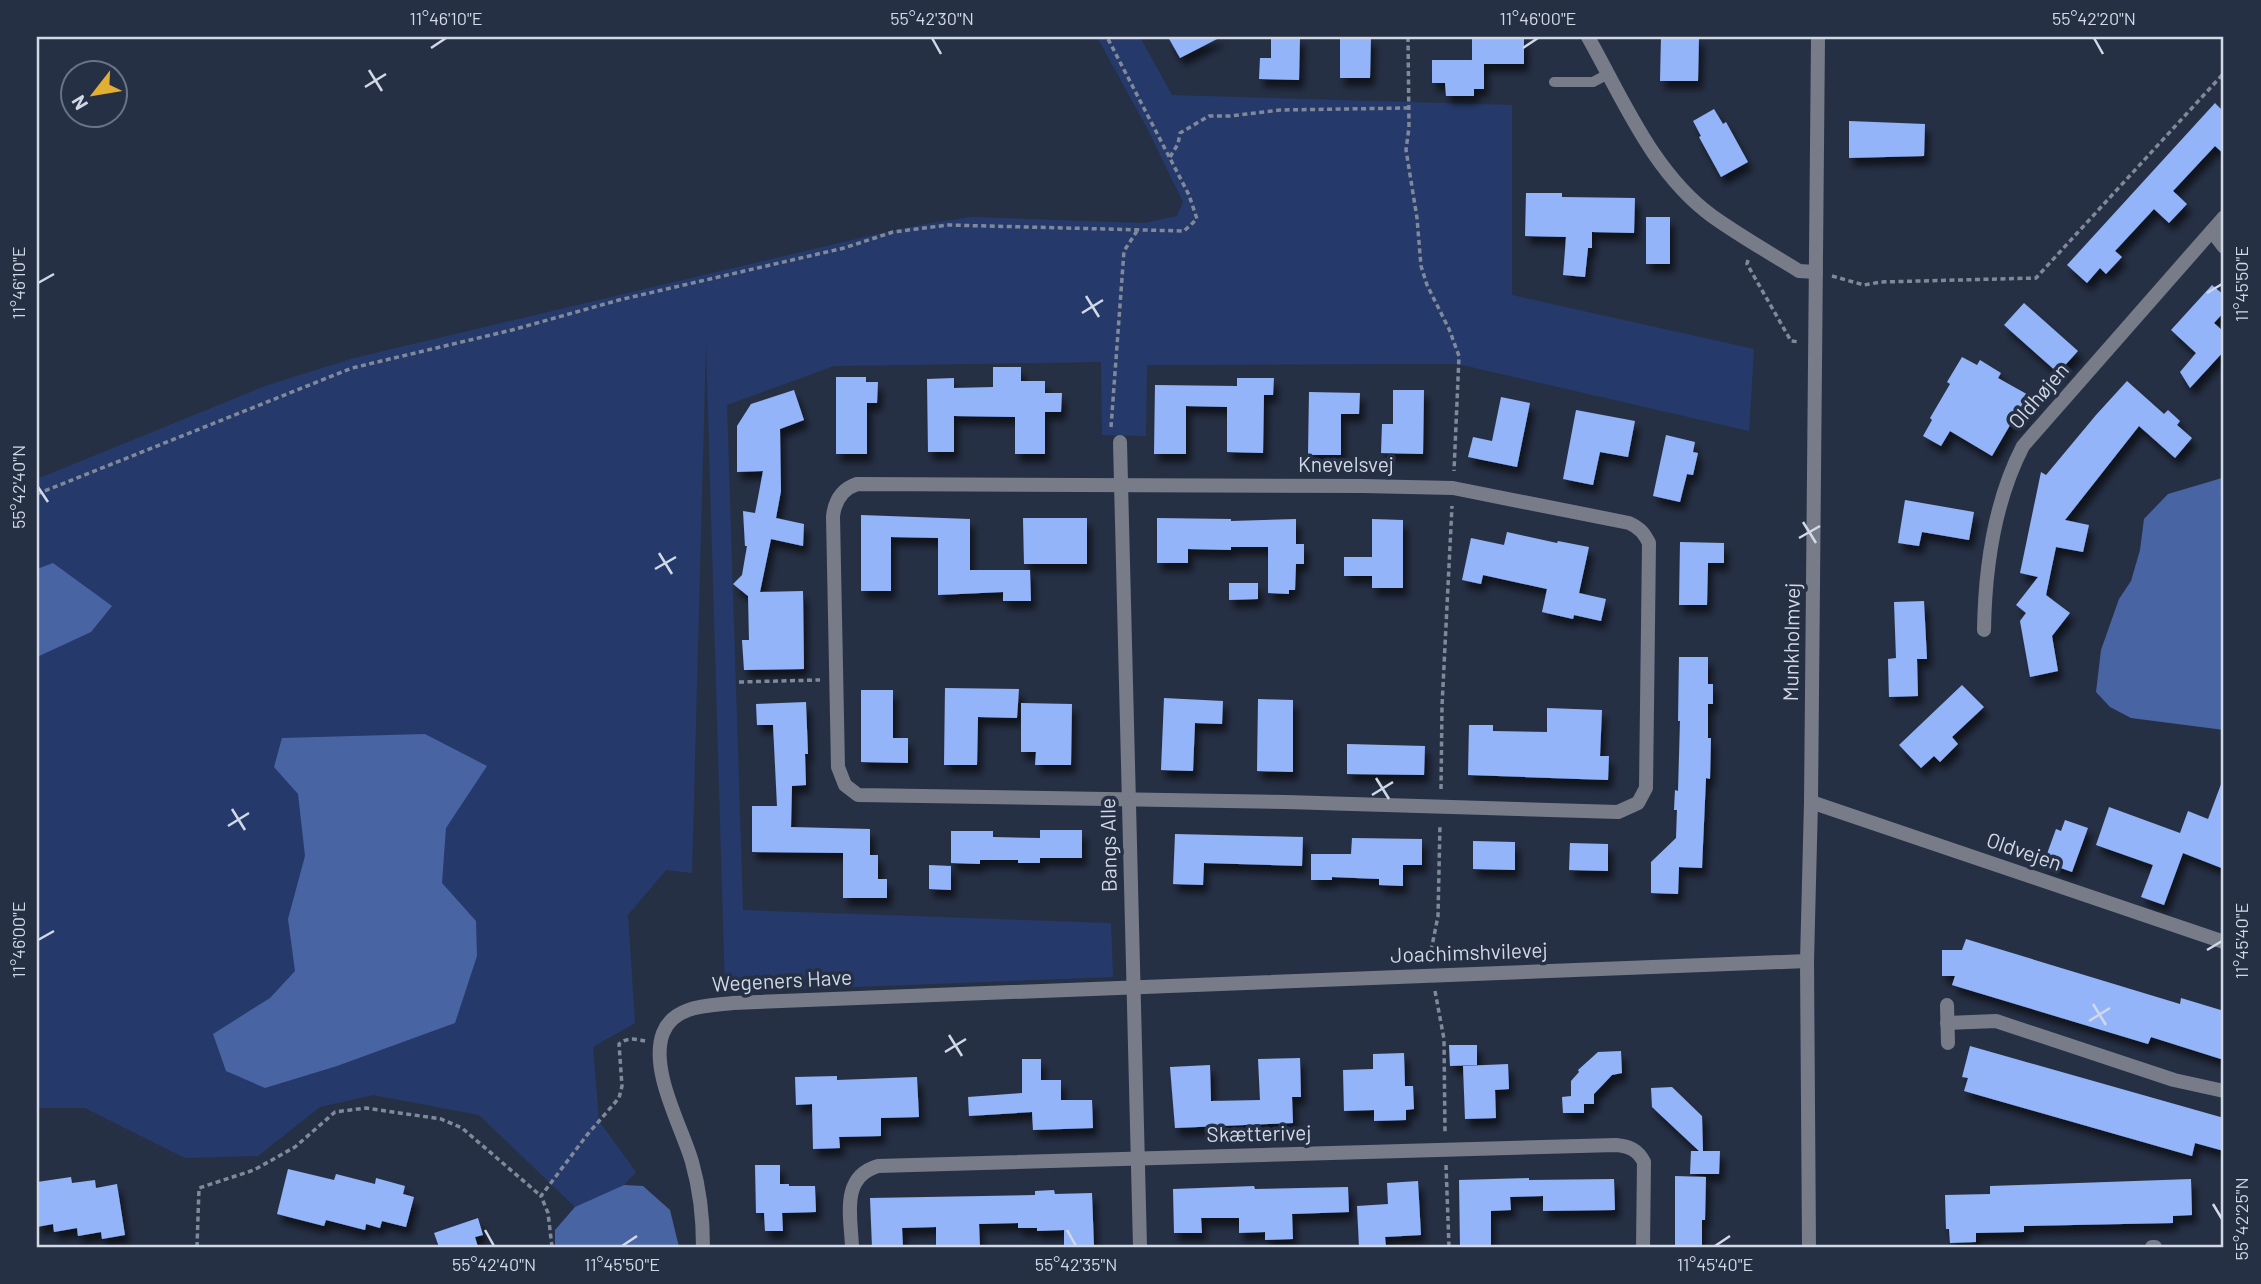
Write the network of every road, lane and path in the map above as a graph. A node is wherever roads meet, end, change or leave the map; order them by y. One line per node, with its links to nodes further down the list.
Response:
1 (1107, 37): 9 (path)
2 (1408, 37): 8 (path)
3 (1588, 37): 6 (street)
4 (1818, 37): 15 (street, Munkholmvej)
5 (2224, 73): 15 (path)
6 (1608, 74): 7 (lane); 13 (street)
7 (1554, 82)
8 (1407, 107): 9 (path); 19 (path)
9 (1170, 157): 11 (path)
10 (2224, 217): 12 (street, Oldhøjen)
11 (1138, 231): 17 (path); 20 (path)
12 (2212, 231): 14 (street); 21 (street, Oldhøjen)
13 (1752, 241): 15 (street); 16 (path)
14 (2224, 247)
15 (1816, 272): 16 (street, Munkholmvej)
16 (1815, 343): 26 (street, Munkholmvej)
17 (1120, 442): 18 (street, Bangs Alle)
18 (1121, 485): 19 (street, Knevelsvej); 22 (street, Knevelsvej); 25 (street, Bangs Alle)
19 (1453, 488): 24 (path); 25 (street, Knevelsvej)
20 (37, 494)
21 (1984, 630)
22 (836, 679): 23 (path); 25 (street, Knevelsvej)
23 (739, 682)
24 (1443, 706)
25 (1129, 800): 29 (street, Bangs Alle)
26 (1811, 802): 27 (street, Oldvejen); 28 (street, Munkholmvej)
27 (2224, 942)
28 (1807, 961): 29 (street, Joachimshvilevej); 43 (street, Munkholmvej)
29 (1133, 987): 33 (street, Wegeners Have); 35 (street, Bangs Alle)
30 (1947, 1005): 31 (street)
31 (1947, 1023): 32 (street); 34 (street)
32 (1948, 1043)
33 (660, 1044): 36 (path); 39 (street)
34 (2224, 1091)
35 (1138, 1158): 40 (street, Skætterivej); 41 (street, Bangs Alle); 42 (street, Skætterivej)
36 (541, 1196): 37 (path); 38 (path)
37 (197, 1247)
38 (552, 1247)
39 (703, 1247)
40 (852, 1247)
41 (1140, 1247)
42 (1643, 1247)
43 (1808, 1247)

